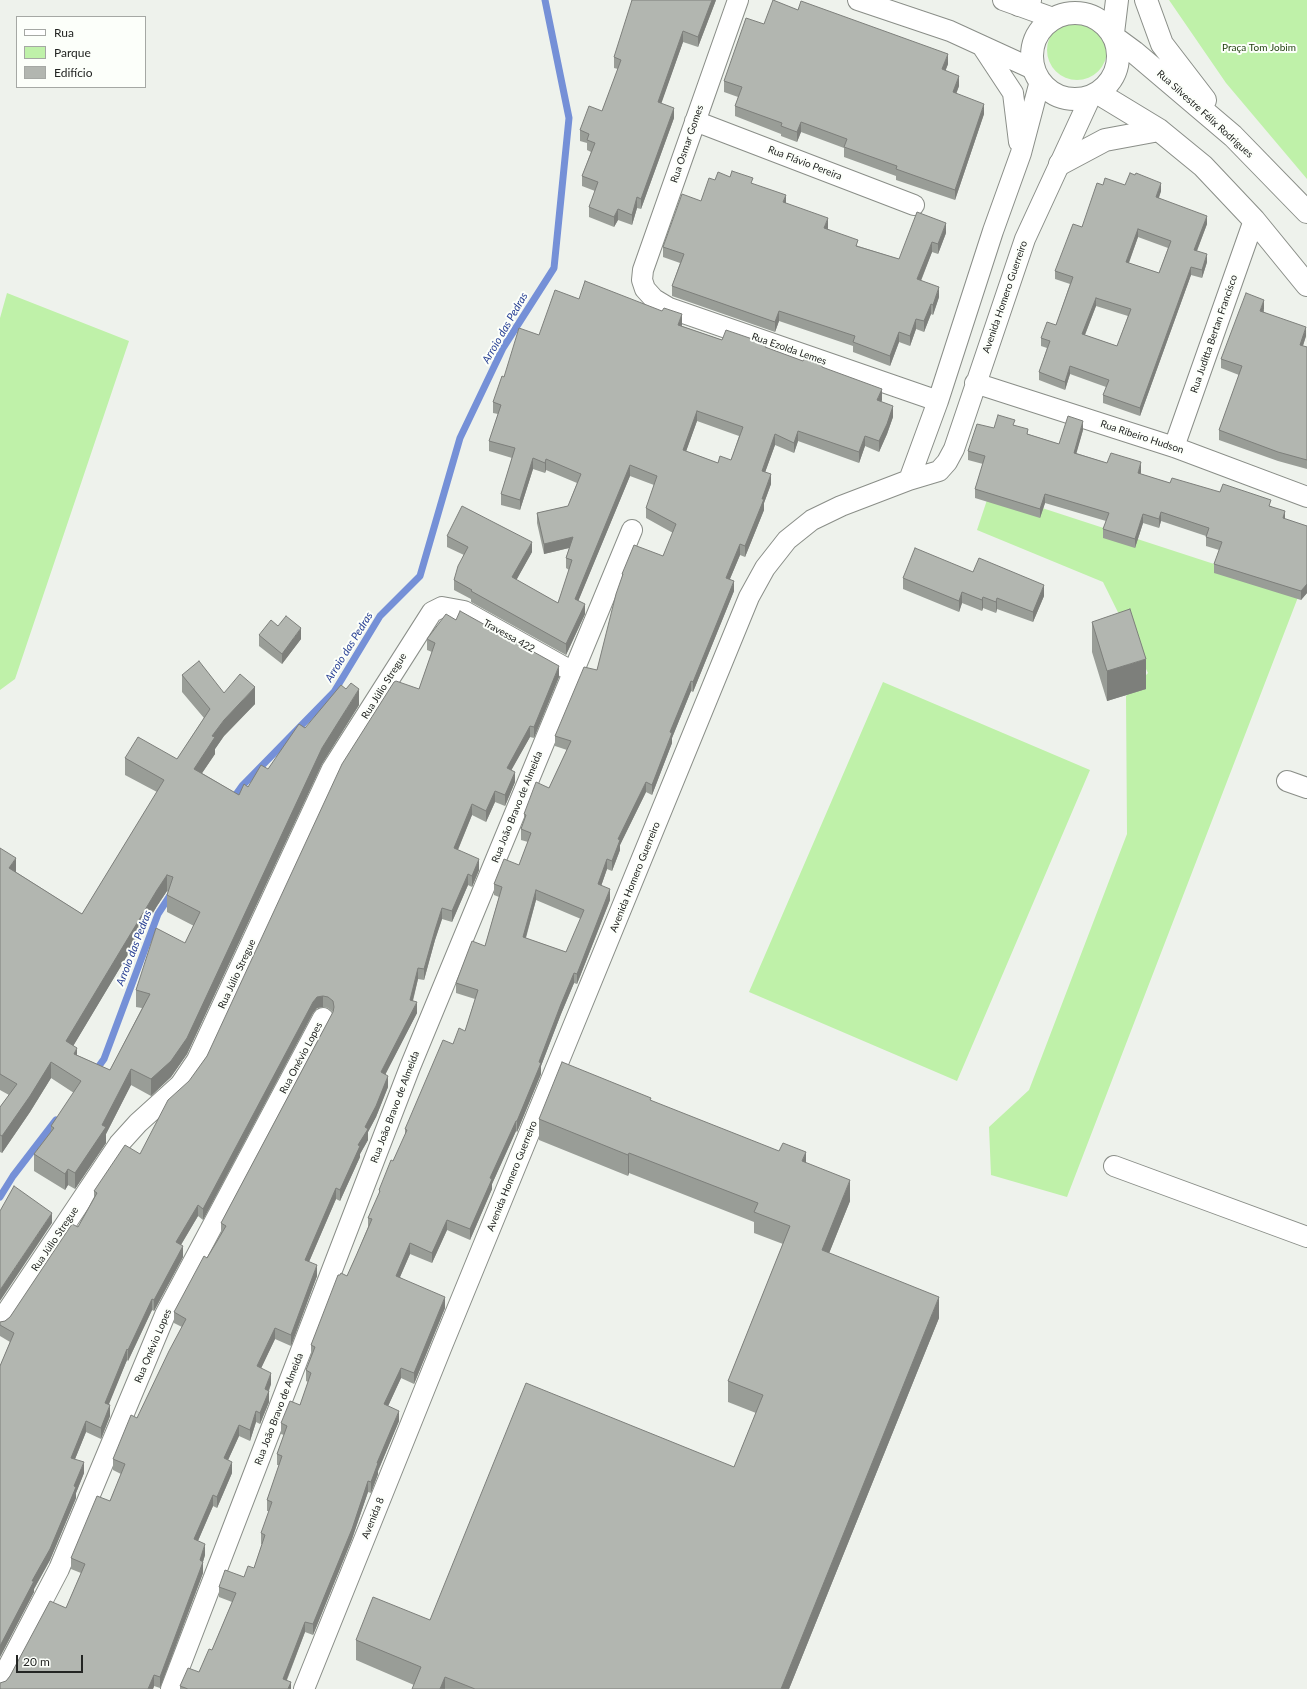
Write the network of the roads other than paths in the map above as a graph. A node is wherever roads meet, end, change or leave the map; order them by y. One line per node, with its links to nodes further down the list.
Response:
1 (738, 0): 11 (street, Rua Osmar Gomes)
2 (858, 0): 8 (street)
3 (1117, 0): 7 (street)
4 (1146, 0): 13 (street)
5 (1017, 2): 6 (street)
6 (1058, 11): 7 (street); 9 (street)
7 (1114, 36): 10 (street); 13 (street, Rua Silvestre Félix Rodrigues)
8 (982, 46): 9 (street); 14 (street)
9 (1037, 75): 10 (street); 14 (street)
10 (1094, 95): 12 (street); 15 (street, Avenida Homero Guerreiro)
11 (695, 121): 16 (street, Rua Flávio Pereira); 20 (street, Rua Osmar Gomes)
12 (1159, 130): 15 (street); 18 (street)
13 (1232, 136): 17 (street, Rua Silvestre Félix Rodrigues)
14 (1021, 153): 22 (street)
15 (1060, 164): 21 (street, Avenida Homero Guerreiro)
16 (914, 205)
17 (1307, 212)
18 (1254, 220): 19 (street); 23 (street, Rua Juditta Bertan Francisco)
19 (1307, 285)
20 (645, 289): 22 (street, Rua Ezolda Lemes)
21 (976, 383): 23 (street, Rua Ribeiro Hudson); 24 (street, Avenida Homero Guerreiro)
22 (938, 401): 24 (street)
23 (1174, 447): 25 (street, Rua Ribeiro Hudson)
24 (909, 480): 35 (street, Avenida Homero Guerreiro)
25 (1307, 497)
26 (632, 530): 28 (street, Rua João Bravo de Almeida)
27 (442, 607): 28 (street, Travessa 422); 34 (street, Rua Júlio Stregue)
28 (573, 672): 37 (street, Rua João Bravo de Almeida)
29 (1287, 781): 30 (street)
30 (1307, 788)
31 (323, 1018): 36 (street, Rua Onévio Lopes)
32 (1114, 1166): 33 (street)
33 (1307, 1237)
34 (0, 1322)
35 (442, 1346): 38 (street, Avenida 8)
36 (0, 1682)
37 (171, 1689)
38 (304, 1689)

